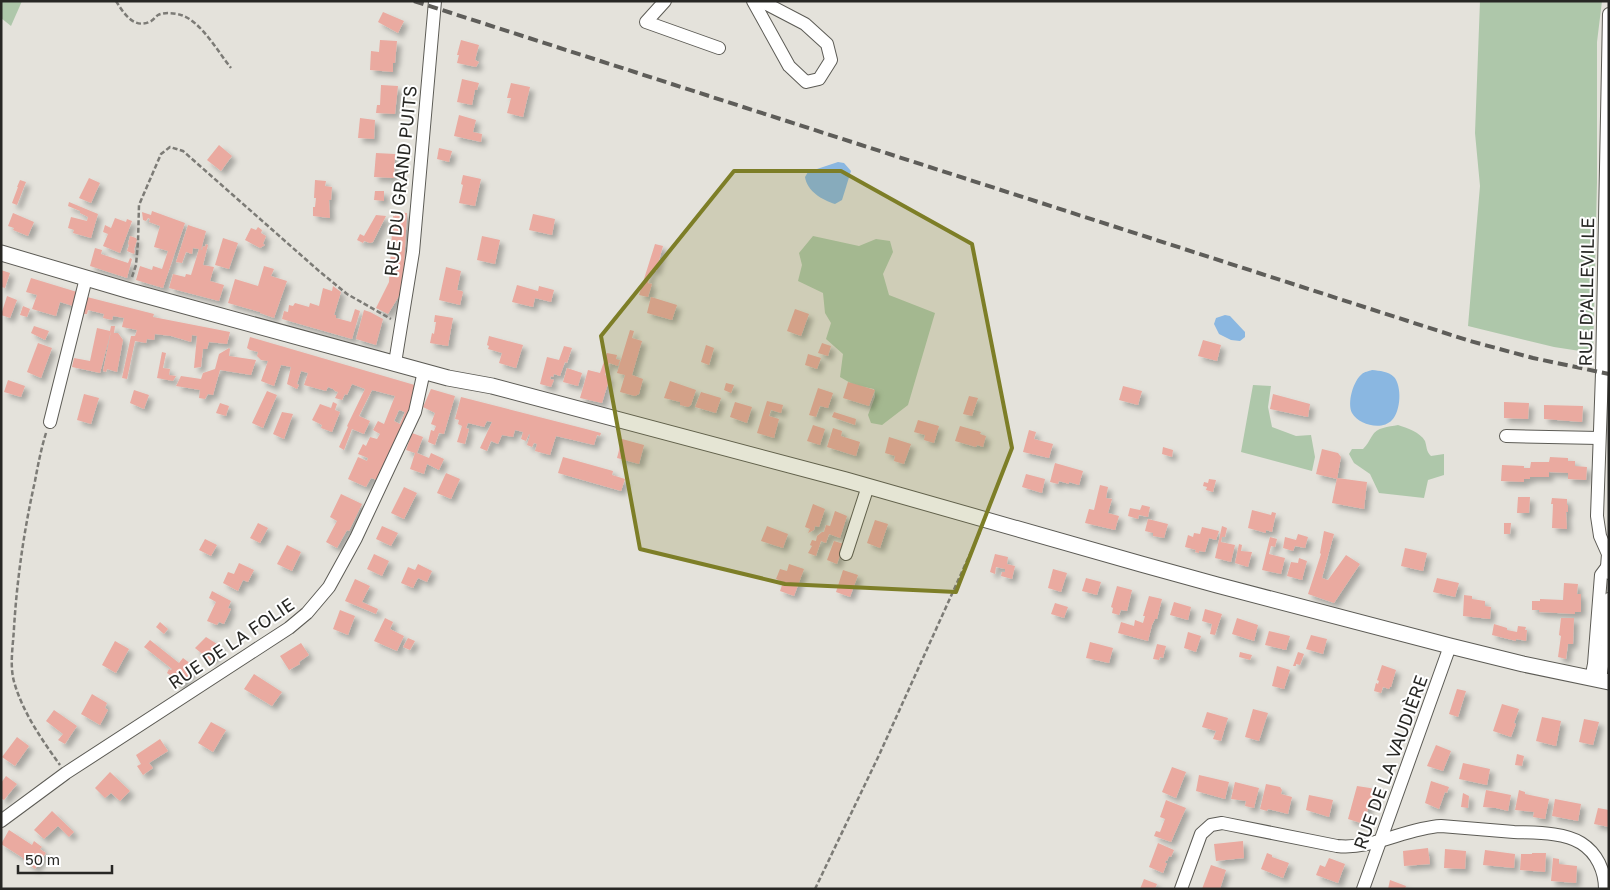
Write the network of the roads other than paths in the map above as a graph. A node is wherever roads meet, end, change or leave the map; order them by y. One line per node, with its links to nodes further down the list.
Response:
1 (435, 1): 9 (street, RUE DU GRAND PUITS)
2 (665, 1): 6 (street)
3 (753, 1): 4 (street)
4 (761, 1)
5 (1609, 14): 13 (street, RUE D'ALLEVILLE)
6 (719, 48)
7 (1, 253): 8 (main road)
8 (86, 278): 9 (main road); 11 (street)
9 (395, 363): 10 (main road)
10 (424, 371): 14 (main road); 21 (street, RUE DE LA FOLIE)
11 (50, 422)
12 (1506, 436): 13 (street)
13 (1599, 438): 16 (street, RUE D'ALLEVILLE)
14 (868, 486): 15 (street); 19 (main road)
15 (846, 554)
16 (1608, 554): 17 (street, RUE D'ALLEVILLE)
17 (1608, 570): 20 (street, RUE D'ALLEVILLE)
18 (1609, 599): 20 (street)
19 (1450, 646): 20 (main road); 22 (street, RUE DE LA VAUDIÈRE)
20 (1600, 680)
21 (1, 821)
22 (1380, 841): 23 (street); 24 (street, RUE DE LA VAUDIÈRE); 25 (street)
23 (1181, 889)
24 (1363, 889)
25 (1605, 889)

